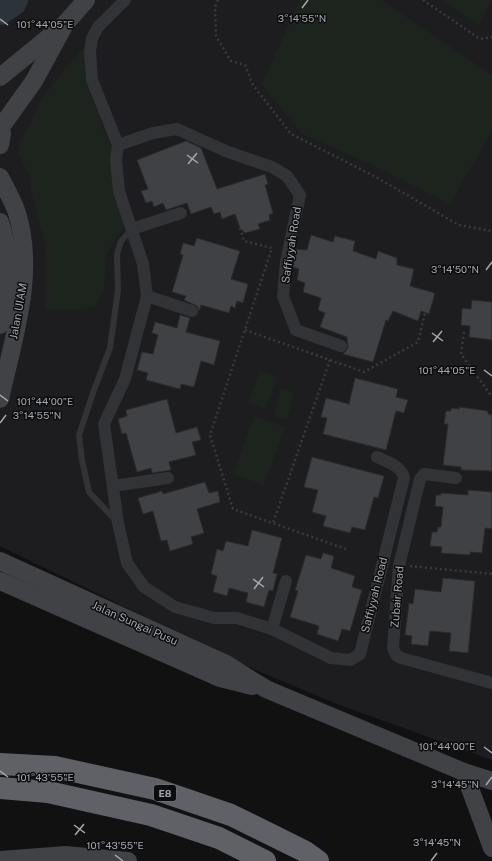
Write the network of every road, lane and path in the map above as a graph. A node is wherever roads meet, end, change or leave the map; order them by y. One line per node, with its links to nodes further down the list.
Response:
1 (86, 0): 5 (main road)
2 (125, 0): 10 (street, Saffiyyah Road)
3 (218, 0): 16 (path)
4 (423, 0): 6 (path)
5 (65, 24): 7 (main road); 8 (main road)
6 (492, 37)
7 (0, 78)
8 (1, 126): 9 (main road)
9 (0, 145)
10 (118, 145): 15 (street, Saffiyyah Road); 23 (street, Saffiyyah Road)
11 (0, 177): 25 (main road, Jalan UIAM)
12 (181, 213): 15 (street)
13 (0, 222): 20 (main road, Jalan UIAM)
14 (240, 228): 21 (path)
15 (132, 229): 17 (street, Saffiyyah Road); 32 (lane)
16 (492, 231)
17 (146, 296): 18 (street); 31 (street, Saffiyyah Road)
18 (192, 311)
19 (425, 313): 24 (path)
20 (0, 325)
21 (245, 330): 24 (path); 33 (path)
22 (464, 332): 26 (path)
23 (341, 346)
24 (330, 360): 33 (path)
25 (3, 366): 27 (main road, Jalan UIAM)
26 (492, 397)
27 (0, 399)
28 (377, 457): 40 (street, Saffiyyah Road)
29 (168, 478): 31 (street)
30 (456, 478): 36 (street, Zubair Road)
31 (113, 486): 32 (street, Saffiyyah Road)
32 (118, 523): 40 (street, Saffiyyah Road)
33 (273, 523): 34 (path)
34 (346, 548)
35 (0, 561): 42 (main road, Jalan Sungai Pusu)
36 (399, 566): 37 (path); 41 (street, Zubair Road)
37 (492, 574)
38 (0, 581): 42 (main road, Jalan Sungai Pusu)
39 (286, 581): 40 (street)
40 (272, 629)
41 (492, 683)
42 (266, 689): 44 (main road, Jalan Sungai Pusu)
43 (0, 764): 52 (highway, E8)
44 (464, 772): 45 (main road, Jalan Sungai Pusu); 47 (main road)
45 (492, 781)
46 (0, 788): 51 (highway, E8)
47 (489, 821): 48 (main road)
48 (492, 848)
49 (0, 860): 50 (main road)
50 (128, 861)
51 (265, 861)
52 (318, 861)

